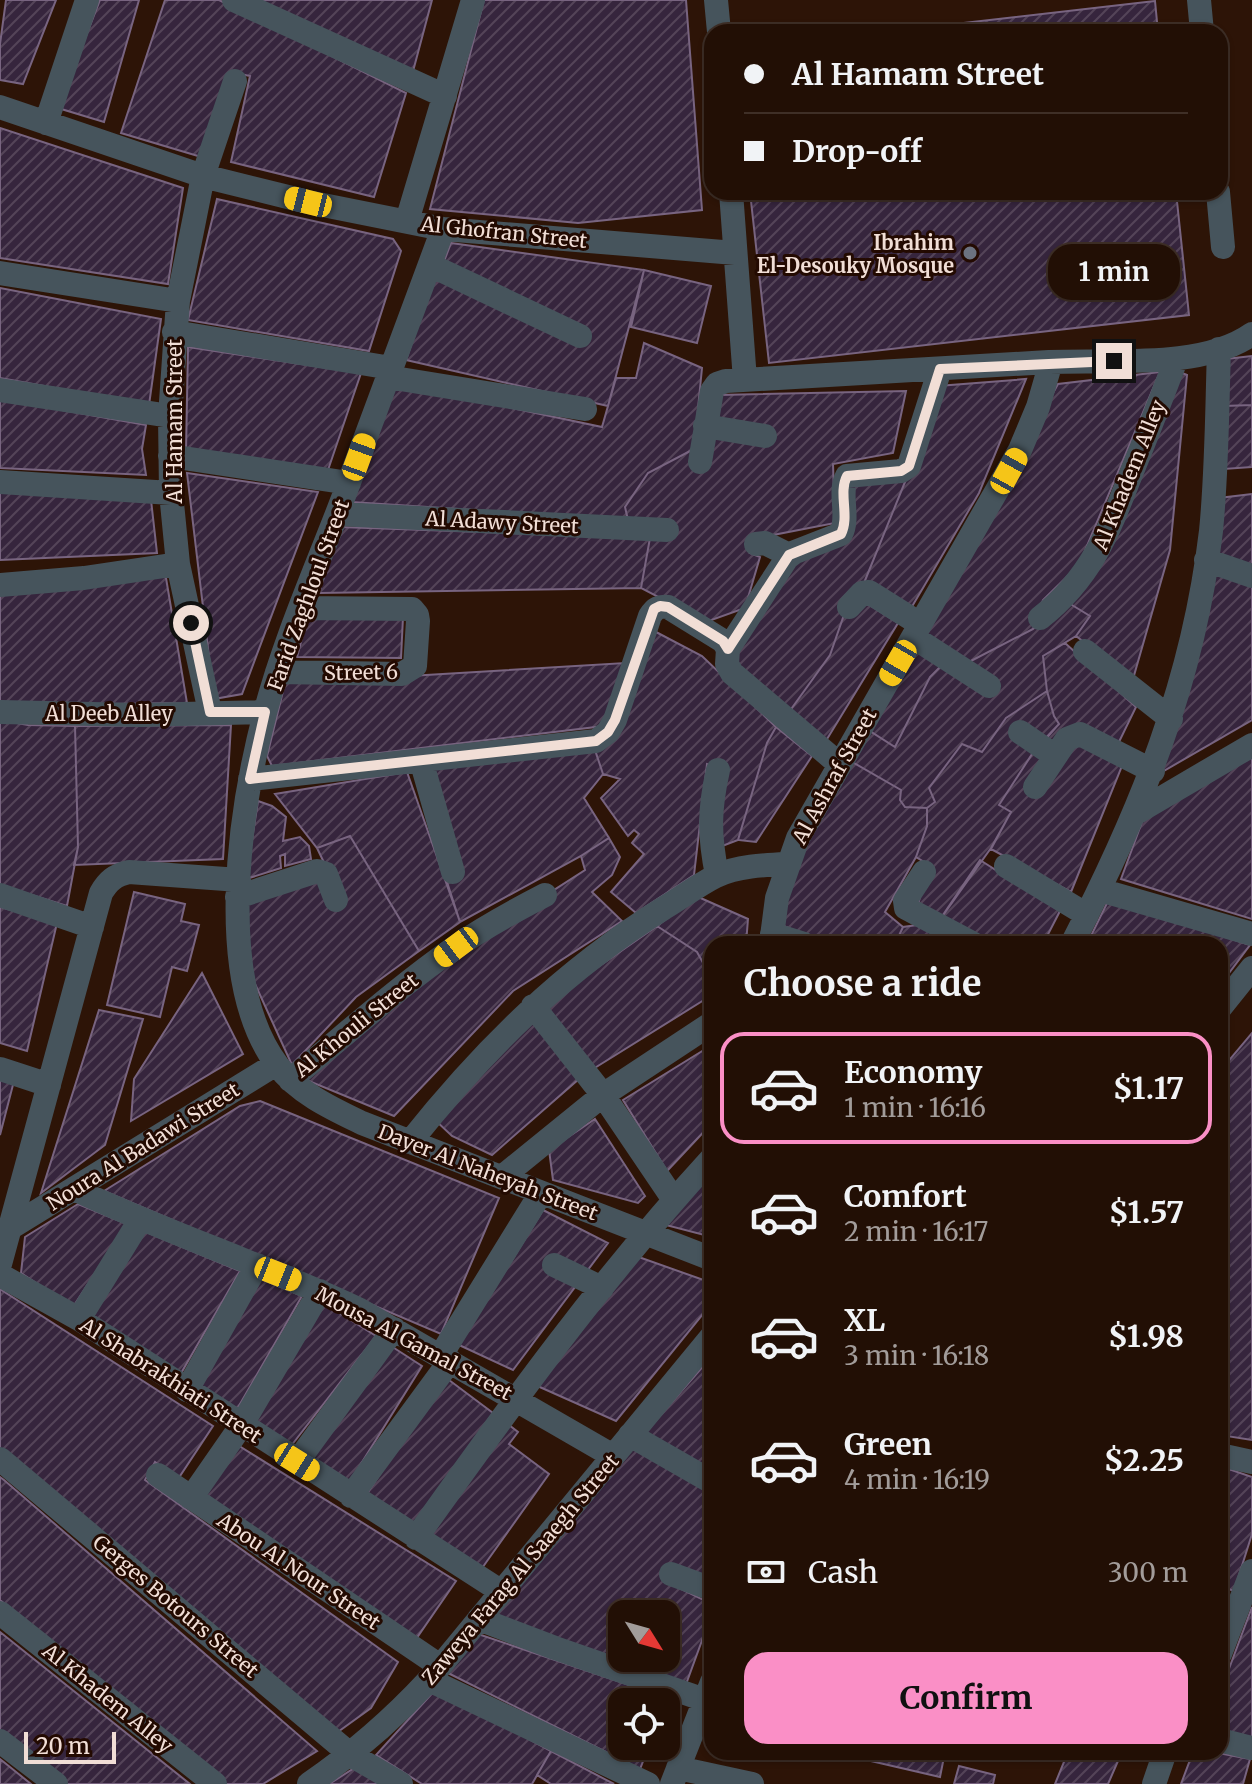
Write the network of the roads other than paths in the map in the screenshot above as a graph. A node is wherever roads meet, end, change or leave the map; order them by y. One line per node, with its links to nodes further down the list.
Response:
1 (87, 0): 11 (street)
2 (234, 0): 9 (street)
3 (473, 0): 9 (street)
4 (716, 0): 6 (street)
5 (1199, 0): 7 (street)
6 (718, 24)
7 (1201, 24)
8 (235, 81): 12 (street, Al Hamam Street)
9 (445, 96): 15 (street)
10 (0, 107): 11 (street, Al Ghofran Street)
11 (46, 123): 12 (street, Al Ghofran Street)
12 (203, 176): 15 (street, Al Ghofran Street); 21 (street, Al Hamam Street)
13 (732, 200): 18 (street)
14 (1219, 200): 17 (street)
15 (407, 221): 16 (street, Al Ghofran Street)
16 (443, 229): 18 (street, Al Ghofran Street); 19 (street, Farid Zaghloul Street)
17 (1223, 247)
18 (735, 253): 30 (street)
19 (430, 265): 24 (street); 29 (street, Farid Zaghloul Street)
20 (0, 273): 21 (street)
21 (178, 301): 22 (street, Al Hamam Street)
22 (174, 332): 29 (street); 33 (street, Al Hamam Street)
23 (1252, 334): 25 (street)
24 (580, 336)
25 (1219, 349): 26 (street); 45 (street)
26 (1176, 360): 27 (street); 51 (street, Al Khadem Alley)
27 (1051, 362): 28 (street); 52 (street, Al Ashraf Street)
28 (940, 369): 30 (street); 44 (street)
29 (390, 372): 32 (street); 39 (street, Farid Zaghloul Street)
30 (745, 380): 34 (street)
31 (0, 390): 33 (street)
32 (585, 409)
33 (170, 416): 36 (street, Al Hamam Street)
34 (705, 426): 35 (street); 37 (street)
35 (765, 436)
36 (170, 456): 39 (street); 40 (street, Al Hamam Street)
37 (700, 462)
38 (0, 482): 40 (street)
39 (349, 483): 41 (street, Farid Zaghloul Street)
40 (171, 493): 46 (street, Al Hamam Street)
41 (337, 514): 42 (street, Al Adawy Street); 50 (street, Farid Zaghloul Street)
42 (667, 530)
43 (756, 544): 44 (street)
44 (789, 555): 53 (street)
45 (1206, 560): 47 (street); 60 (street)
46 (178, 564): 48 (street); 58 (street, Al Hamam Street)
47 (1252, 576)
48 (0, 585)
49 (849, 607): 52 (street)
50 (300, 608): 55 (street, Farid Zaghloul Street); 55 (street, Street 6)
51 (1040, 618)
52 (916, 630): 56 (street); 65 (street, Al Ashraf Street)
53 (728, 649): 64 (street); 65 (street)
54 (1085, 651): 60 (street)
55 (277, 672): 59 (street, Farid Zaghloul Street)
56 (989, 686)
57 (0, 712): 58 (street, Al Deeb Alley)
58 (210, 712): 59 (street, Al Deeb Alley)
59 (265, 712): 68 (street, Farid Zaghloul Street)
60 (1171, 719): 67 (street)
61 (1020, 732): 63 (street)
62 (1252, 745): 70 (street)
63 (1055, 756): 67 (street); 69 (street)
64 (421, 760): 68 (street); 73 (street)
65 (839, 764): 71 (street, Al Ashraf Street)
66 (718, 770): 75 (street)
67 (1153, 771): 70 (street)
68 (250, 779): 76 (street, Farid Zaghloul Street)
69 (1035, 787)
70 (1136, 813): 77 (street)
71 (787, 864): 75 (street); 84 (street, Al Ashraf Street)
72 (1006, 866): 81 (street)
73 (453, 872)
74 (924, 872): 85 (street)
75 (717, 875): 89 (street)
76 (238, 888): 80 (street); 82 (street); 92 (street, Farid Zaghloul Street)
77 (1100, 890): 81 (street); 83 (street)
78 (0, 895): 82 (street)
79 (545, 895): 92 (street, Al Khouli Street)
80 (336, 900)
81 (1087, 915): 86 (street)
82 (92, 927): 93 (street)
83 (1252, 934)
84 (771, 936)
85 (959, 936)
86 (1076, 936)
87 (1252, 968): 88 (street)
88 (1228, 998)
89 (533, 1006): 94 (street); 95 (street)
90 (704, 1027): 94 (street)
91 (0, 1069): 93 (street)
92 (283, 1072): 95 (street, Dayer Al Naheyah Street); 98 (street, Noura Al Badawi Street)
93 (49, 1085): 102 (street)
94 (603, 1095): 97 (street); 100 (street)
95 (410, 1142): 97 (street, Dayer Al Naheyah Street)
96 (704, 1167): 100 (street)
97 (502, 1177): 99 (street, Dayer Al Naheyah Street)
98 (74, 1189): 101 (street, Mousa Al Gamal Street); 102 (street, Noura Al Badawi Street)
99 (541, 1193): 103 (street, Dayer Al Naheyah Street); 114 (street)
100 (674, 1200): 103 (street)
101 (140, 1220): 106 (street, Mousa Al Gamal Street); 111 (street)
102 (10, 1228): 105 (street)
103 (644, 1233): 104 (street, Dayer Al Naheyah Street); 109 (street)
104 (704, 1256)
105 (0, 1264)
106 (257, 1265): 110 (street, Mousa Al Gamal Street); 115 (street)
107 (554, 1265): 109 (street)
108 (0, 1275): 111 (street, Al Shabrakhiati Street)
109 (602, 1288): 116 (street)
110 (320, 1291): 112 (street, Mousa Al Gamal Street); 117 (street)
111 (79, 1319): 115 (street, Al Shabrakhiati Street)
112 (394, 1329): 114 (street, Mousa Al Gamal Street); 122 (street)
113 (704, 1346): 118 (street, Zaweya Farag Al Saaegh Street)
114 (446, 1358): 116 (street, Mousa Al Gamal Street); 126 (street)
115 (187, 1390): 117 (street, Al Shabrakhiati Street)
116 (516, 1398): 119 (street, Mousa Al Gamal Street); 128 (street)
117 (241, 1426): 122 (street, Al Shabrakhiati Street); 127 (street)
118 (630, 1435): 119 (street, Zaweya Farag Al Saaegh Street); 125 (street)
119 (613, 1456): 132 (street, Zaweya Farag Al Saaegh Street)
120 (1228, 1457): 123 (street)
121 (0, 1459): 142 (street, Gerges Botours Street)
122 (297, 1462): 126 (street, Al Shabrakhiati Street)
123 (1252, 1462)
124 (158, 1475): 127 (street, Abou Al Nour Street)
125 (704, 1477)
126 (351, 1496): 128 (street, Al Shabrakhiati Street)
127 (191, 1498): 136 (street, Abou Al Nour Street)
128 (416, 1538): 132 (street, Al Shabrakhiati Street)
129 (1252, 1571): 133 (street)
130 (671, 1574): 131 (street)
131 (704, 1586)
132 (502, 1592): 135 (street, Zaweya Farag Al Saaegh Street)
133 (1229, 1603)
134 (0, 1613): 146 (street, Al Khadem Alley)
135 (479, 1619): 136 (street, Zaweya Farag Al Saaegh Street); 137 (street)
136 (434, 1673): 142 (street, Zaweya Farag Al Saaegh Street); 149 (street, Abou Al Nour Street)
137 (704, 1690)
138 (704, 1701): 144 (street)
139 (0, 1741): 145 (street)
140 (1228, 1742): 141 (street)
141 (1252, 1748)
142 (351, 1755): 147 (street, Zaweya Farag Al Saaegh Street); 148 (street, Gerges Botours Street)
143 (1162, 1760): 151 (street)
144 (675, 1776): 150 (street)
145 (56, 1784)
146 (215, 1784)
147 (309, 1784)
148 (401, 1784)
149 (648, 1784)
150 (752, 1784)
151 (1154, 1784)

